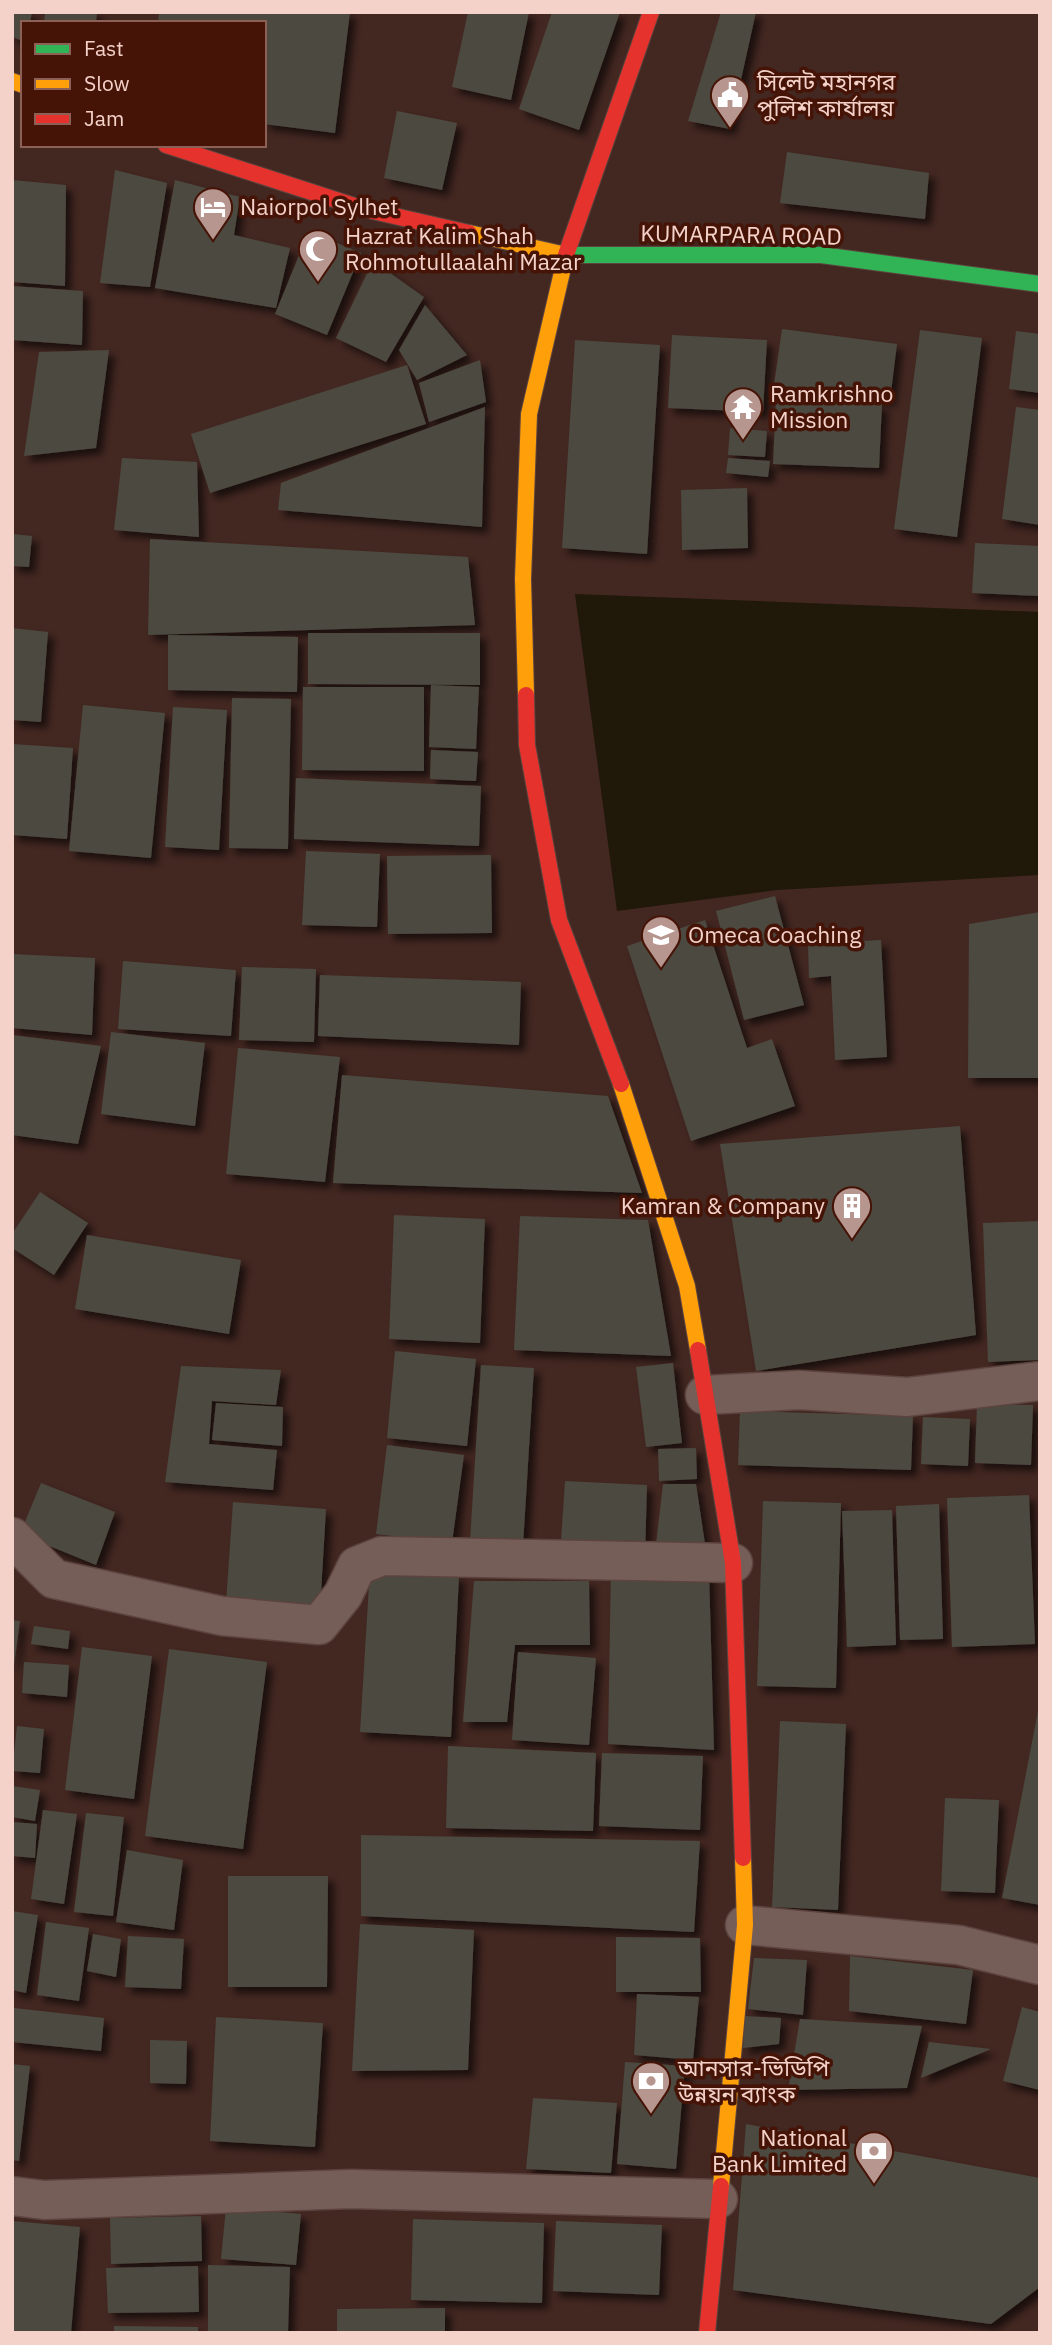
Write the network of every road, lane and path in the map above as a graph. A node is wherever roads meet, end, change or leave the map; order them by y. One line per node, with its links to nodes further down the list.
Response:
1 (652, 12): 3 (main road)
2 (172, 147): 3 (main road, KUMARPARA ROAD)
3 (566, 256): 4 (main road, KUMARPARA ROAD); 6 (main road)
4 (1040, 284)
5 (1040, 1381): 6 (street)
6 (705, 1395): 8 (main road)
7 (12, 1537): 8 (street)
8 (733, 1563): 9 (main road)
9 (745, 1925): 10 (street); 12 (main road)
10 (1040, 1965)
11 (12, 2196): 12 (street)
12 (718, 2199): 13 (main road)
13 (708, 2333)

